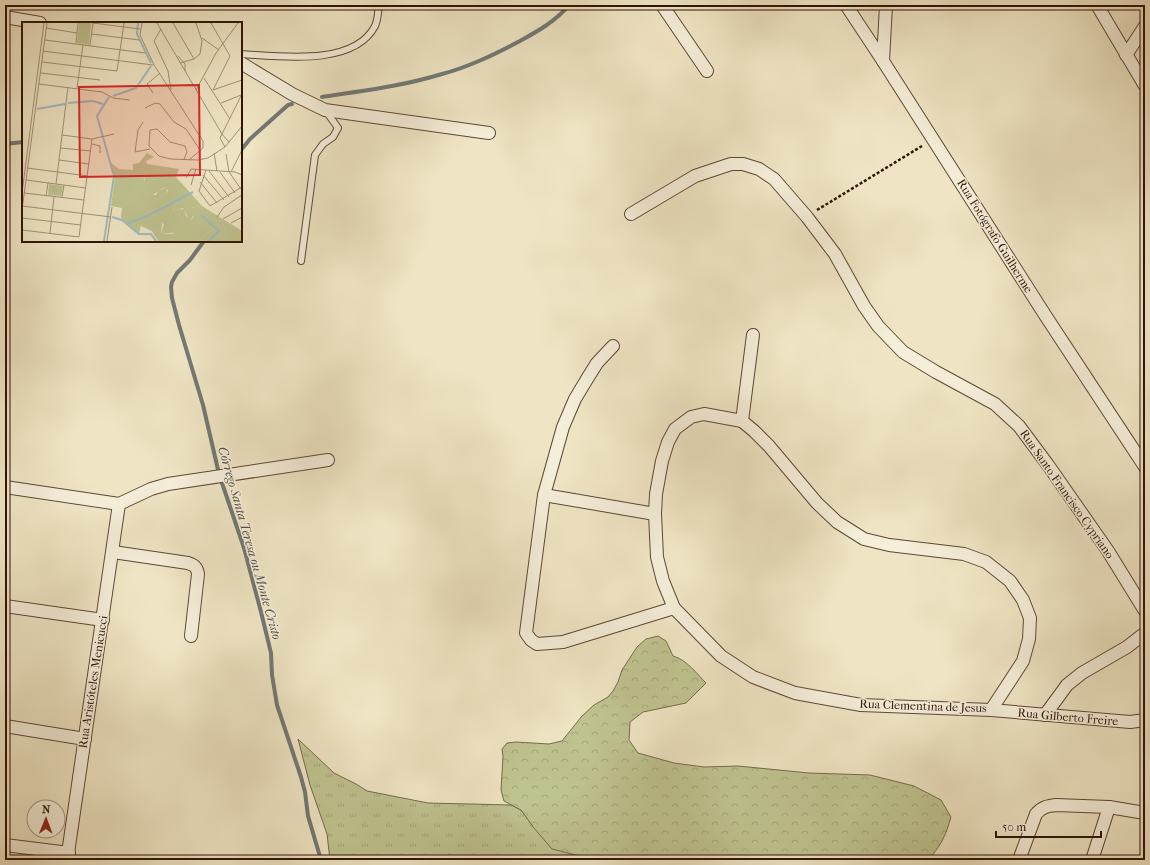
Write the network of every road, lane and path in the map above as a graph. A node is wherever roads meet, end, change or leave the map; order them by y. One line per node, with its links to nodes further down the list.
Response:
1 (379, 5): 9 (lane)
2 (662, 5): 13 (street)
3 (846, 5): 11 (street, Rua Fotógrafo Guilherme)
4 (886, 5): 11 (street)
5 (1097, 5): 10 (street)
6 (5, 17): 7 (street)
7 (34, 22)
8 (1145, 26): 10 (street)
9 (242, 54)
10 (1126, 55): 14 (street)
11 (883, 60): 17 (street, Rua Fotógrafo Guilherme)
12 (242, 64): 15 (street)
13 (707, 71)
14 (1145, 86)
15 (325, 110): 16 (street); 20 (lane)
16 (489, 133)
17 (933, 139): 19 (path); 25 (street, Rua Fotógrafo Guilherme)
18 (631, 214): 19 (street, Rua Santo Francisco Cypriano)
19 (807, 217): 33 (street, Rua Santo Francisco Cypriano)
20 (301, 261)
21 (753, 335): 23 (street)
22 (613, 346): 27 (street)
23 (742, 421): 29 (street, Rua Clementina de Jesus); 37 (street, Rua Clementina de Jesus)
24 (328, 460): 28 (street)
25 (1145, 467)
26 (5, 487): 28 (street)
27 (544, 495): 29 (street); 32 (street)
28 (119, 504): 30 (street, Rua Aristóteles Menicucci)
29 (655, 514): 32 (street, Rua Clementina de Jesus)
30 (113, 552): 34 (street, Rua Aristóteles Menicucci); 36 (street)
31 (5, 606): 34 (street)
32 (674, 608): 37 (street, Rua Clementina de Jesus)
33 (1145, 611)
34 (103, 620): 41 (street, Rua Aristóteles Menicucci)
35 (1145, 633): 38 (street)
36 (191, 636)
37 (991, 710): 38 (street, Rua Gilberto Freire)
38 (1045, 715): 39 (street, Rua Gilberto Freire)
39 (1145, 720)
40 (5, 726): 41 (street)
41 (85, 739): 45 (street, Rua Aristóteles Menicucci)
42 (1109, 807): 43 (street); 46 (street); 47 (street)
43 (1145, 813)
44 (5, 845): 45 (street)
45 (68, 857)
46 (1019, 860)
47 (1092, 860)

